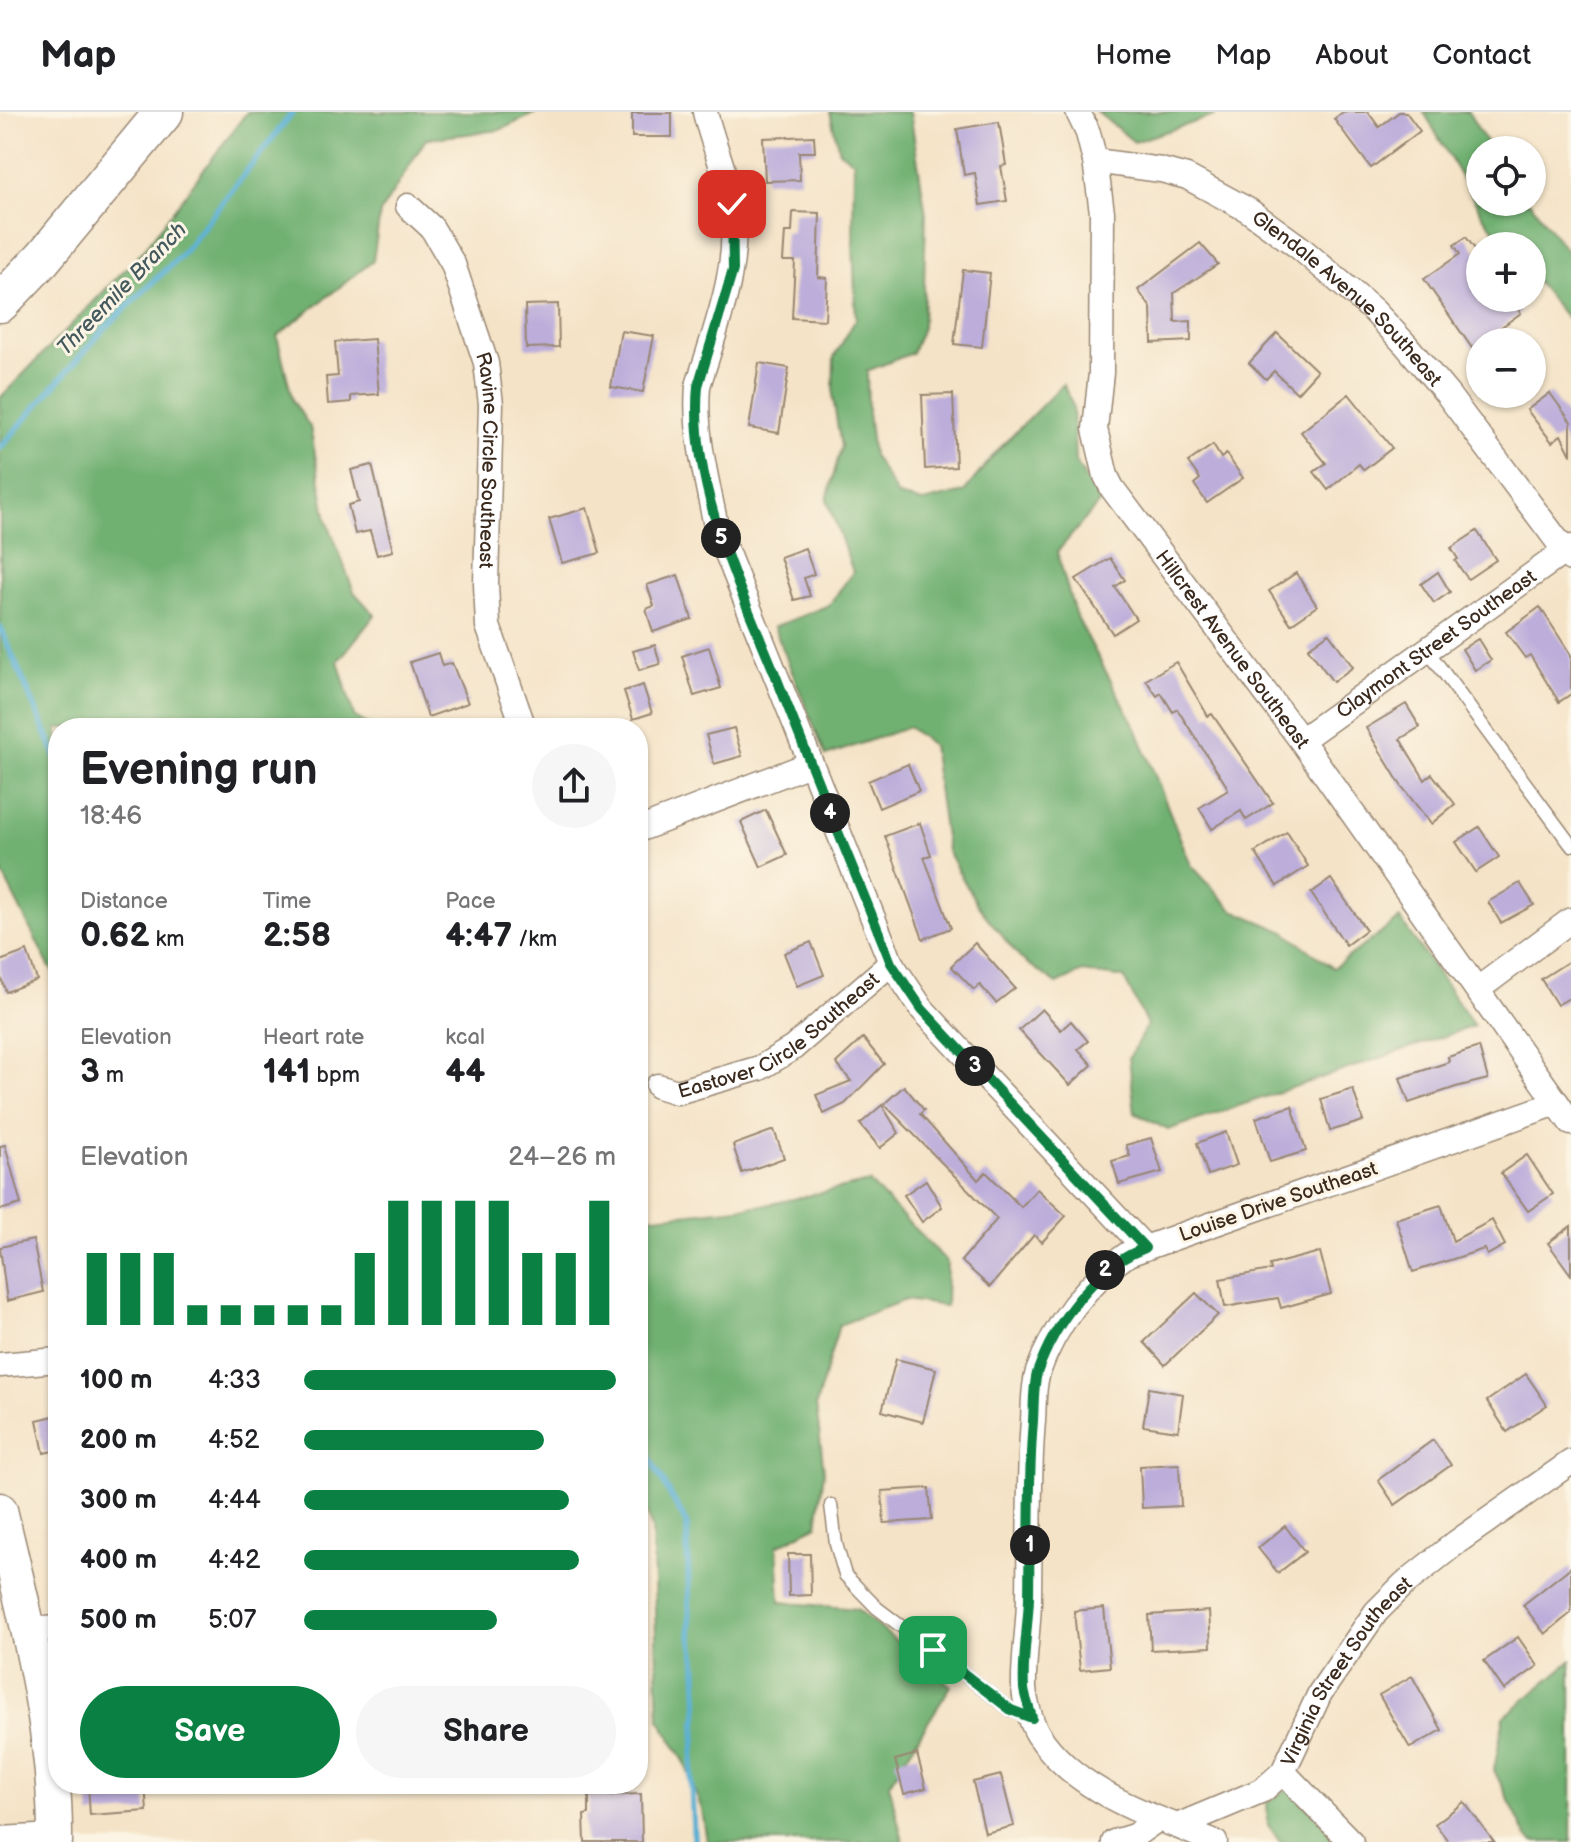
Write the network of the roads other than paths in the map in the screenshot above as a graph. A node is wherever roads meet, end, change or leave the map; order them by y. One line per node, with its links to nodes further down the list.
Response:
1 (164, 112): 6 (main road)
2 (705, 112): 11 (street)
3 (1078, 112): 4 (street, Hillcrest Avenue Southeast)
4 (1095, 161): 7 (street, Glendale Avenue Southeast); 10 (street, Hillcrest Avenue Southeast)
5 (408, 206): 9 (street, Ravine Circle Southeast)
6 (0, 303)
7 (1569, 552): 8 (street, Claymont Street Southeast)
8 (1427, 650): 10 (street, Claymont Street Southeast); 13 (lane)
9 (520, 718)
10 (1301, 740): 16 (street, Hillcrest Avenue Southeast)
11 (810, 764): 12 (street); 15 (street)
12 (648, 826)
13 (1571, 845)
14 (1571, 920): 16 (street)
15 (891, 963): 17 (street, Eastover Circle Southeast); 19 (street)
16 (1478, 989): 18 (street, Hillcrest Avenue Southeast)
17 (658, 1086)
18 (1564, 1113): 19 (street, Louise Drive Southeast)
19 (1145, 1248): 26 (street, Louise Drive Southeast)
20 (48, 1361): 21 (street)
21 (0, 1365)
22 (1571, 1462): 28 (street, Virginia Street Southeast)
23 (831, 1505): 26 (lane)
24 (0, 1510): 25 (main road)
25 (44, 1629): 27 (main road)
26 (1032, 1718): 30 (street, Louise Drive Southeast)
27 (48, 1735)
28 (1283, 1772): 30 (street, Virginia Street Southeast); 35 (street)
29 (54, 1794): 32 (main road)
30 (1168, 1822): 33 (street, Virginia Street Southeast); 34 (street, Louise Drive Southeast)
31 (0, 1839): 32 (street)
32 (55, 1839)
33 (1114, 1842)
34 (1215, 1842)
35 (1351, 1842)

